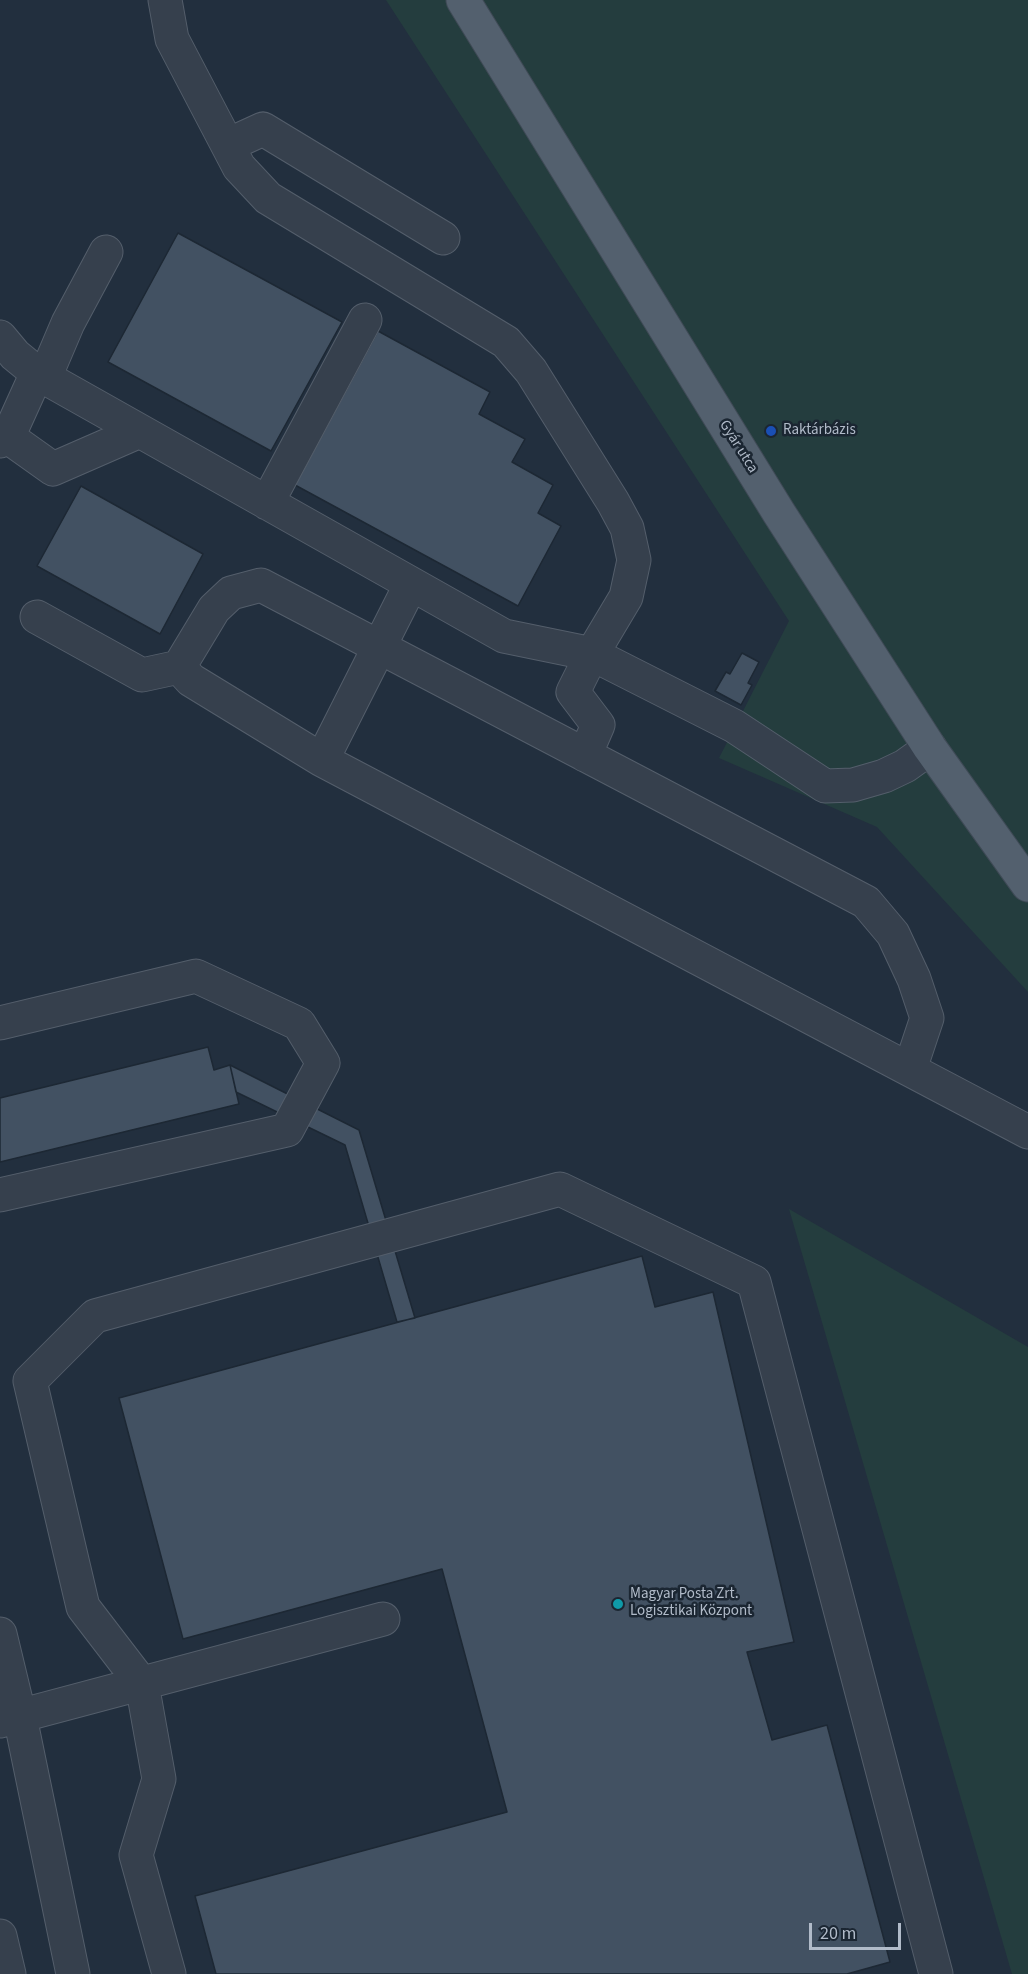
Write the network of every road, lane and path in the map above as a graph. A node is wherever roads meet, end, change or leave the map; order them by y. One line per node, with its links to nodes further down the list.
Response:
1 (165, 0): 3 (lane)
2 (463, 0): 17 (main road, Gyár utca)
3 (228, 145): 4 (lane); 15 (lane)
4 (443, 238)
5 (106, 252): 8 (lane)
6 (365, 320): 11 (lane)
7 (0, 337): 8 (lane)
8 (41, 375): 9 (lane); 10 (lane)
9 (140, 431): 10 (lane); 11 (lane)
10 (4, 439)
11 (267, 503): 12 (lane)
12 (411, 584): 14 (lane); 15 (lane)
13 (37, 617): 16 (lane)
14 (379, 647): 16 (lane); 18 (lane); 19 (lane)
15 (592, 654): 17 (lane); 18 (lane)
16 (179, 667): 19 (lane)
17 (930, 748): 20 (main road, Gyár utca)
18 (585, 755): 22 (lane)
19 (322, 760): 22 (lane)
20 (1028, 885)
21 (0, 1023): 24 (lane)
22 (910, 1069): 23 (lane)
23 (1028, 1132)
24 (0, 1195)
25 (383, 1618): 27 (lane)
26 (0, 1634): 28 (lane)
27 (142, 1684): 28 (lane); 32 (lane); 33 (lane)
28 (10, 1719): 31 (lane)
29 (0, 1936): 30 (lane)
30 (9, 1974)
31 (73, 1974)
32 (168, 1974)
33 (936, 1974)

